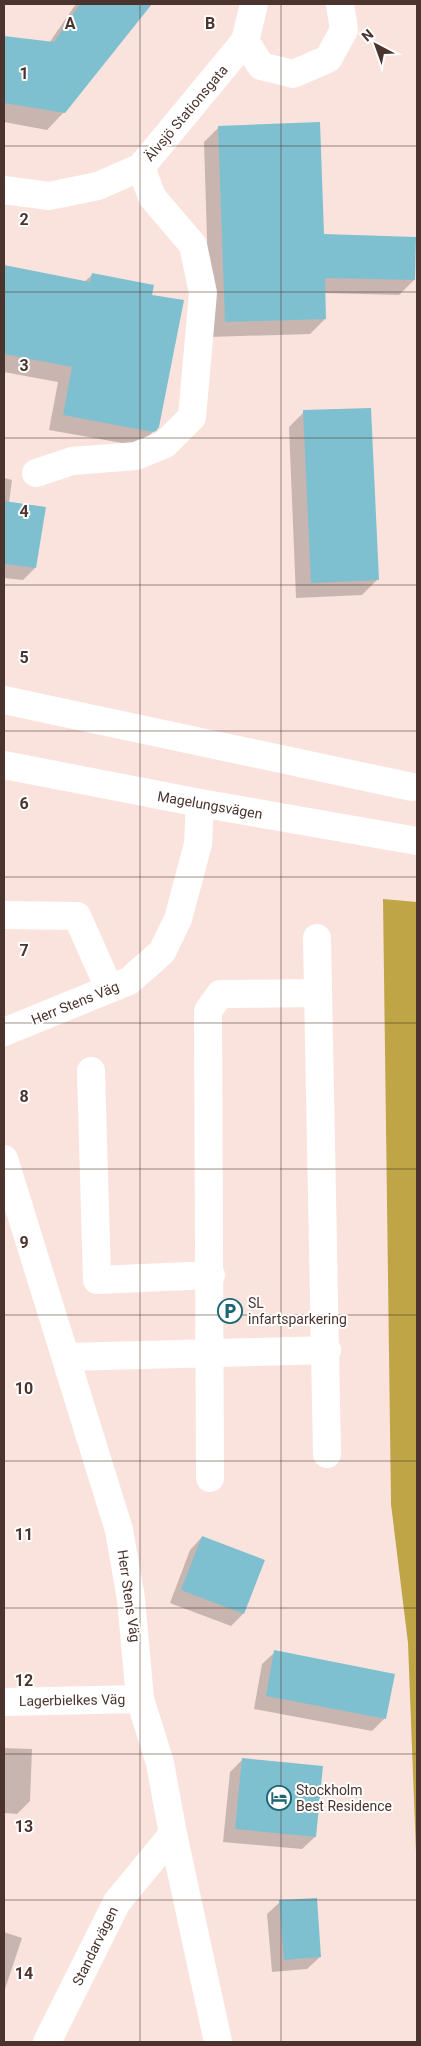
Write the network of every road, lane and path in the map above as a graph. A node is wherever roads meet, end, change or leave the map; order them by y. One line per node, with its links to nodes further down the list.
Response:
1 (254, 4): 3 (street, Älvsjö Stationsgata)
2 (340, 4): 3 (street)
3 (245, 41): 4 (street, Älvsjö Stationsgata)
4 (141, 167): 5 (street, Älvsjö Stationsgata); 6 (street)
5 (4, 190)
6 (36, 473)
7 (4, 700): 9 (street)
8 (4, 765): 10 (street, Magelungsvägen)
9 (412, 787)
10 (200, 803): 11 (street, Magelungsvägen); 14 (street, Herr Stens Väg)
11 (417, 841)
12 (4, 915): 14 (street)
13 (317, 938): 15 (street)
14 (109, 988): 16 (street, Herr Stens Väg)
15 (318, 993): 19 (street); 20 (street)
16 (4, 1032)
17 (92, 1071): 19 (street)
18 (4, 1159): 22 (street, Herr Stens Väg)
19 (211, 1275): 21 (street)
20 (327, 1350): 21 (street); 23 (street)
21 (211, 1353): 22 (street); 24 (street)
22 (66, 1357): 25 (street, Herr Stens Väg)
23 (328, 1454)
24 (210, 1478)
25 (140, 1698): 26 (street, Lagerbielkes Väg); 27 (street, Herr Stens Väg)
26 (4, 1702)
27 (173, 1834): 28 (street, Standarvägen); 29 (street, Herr Stens Väg)
28 (47, 2042)
29 (218, 2042)

